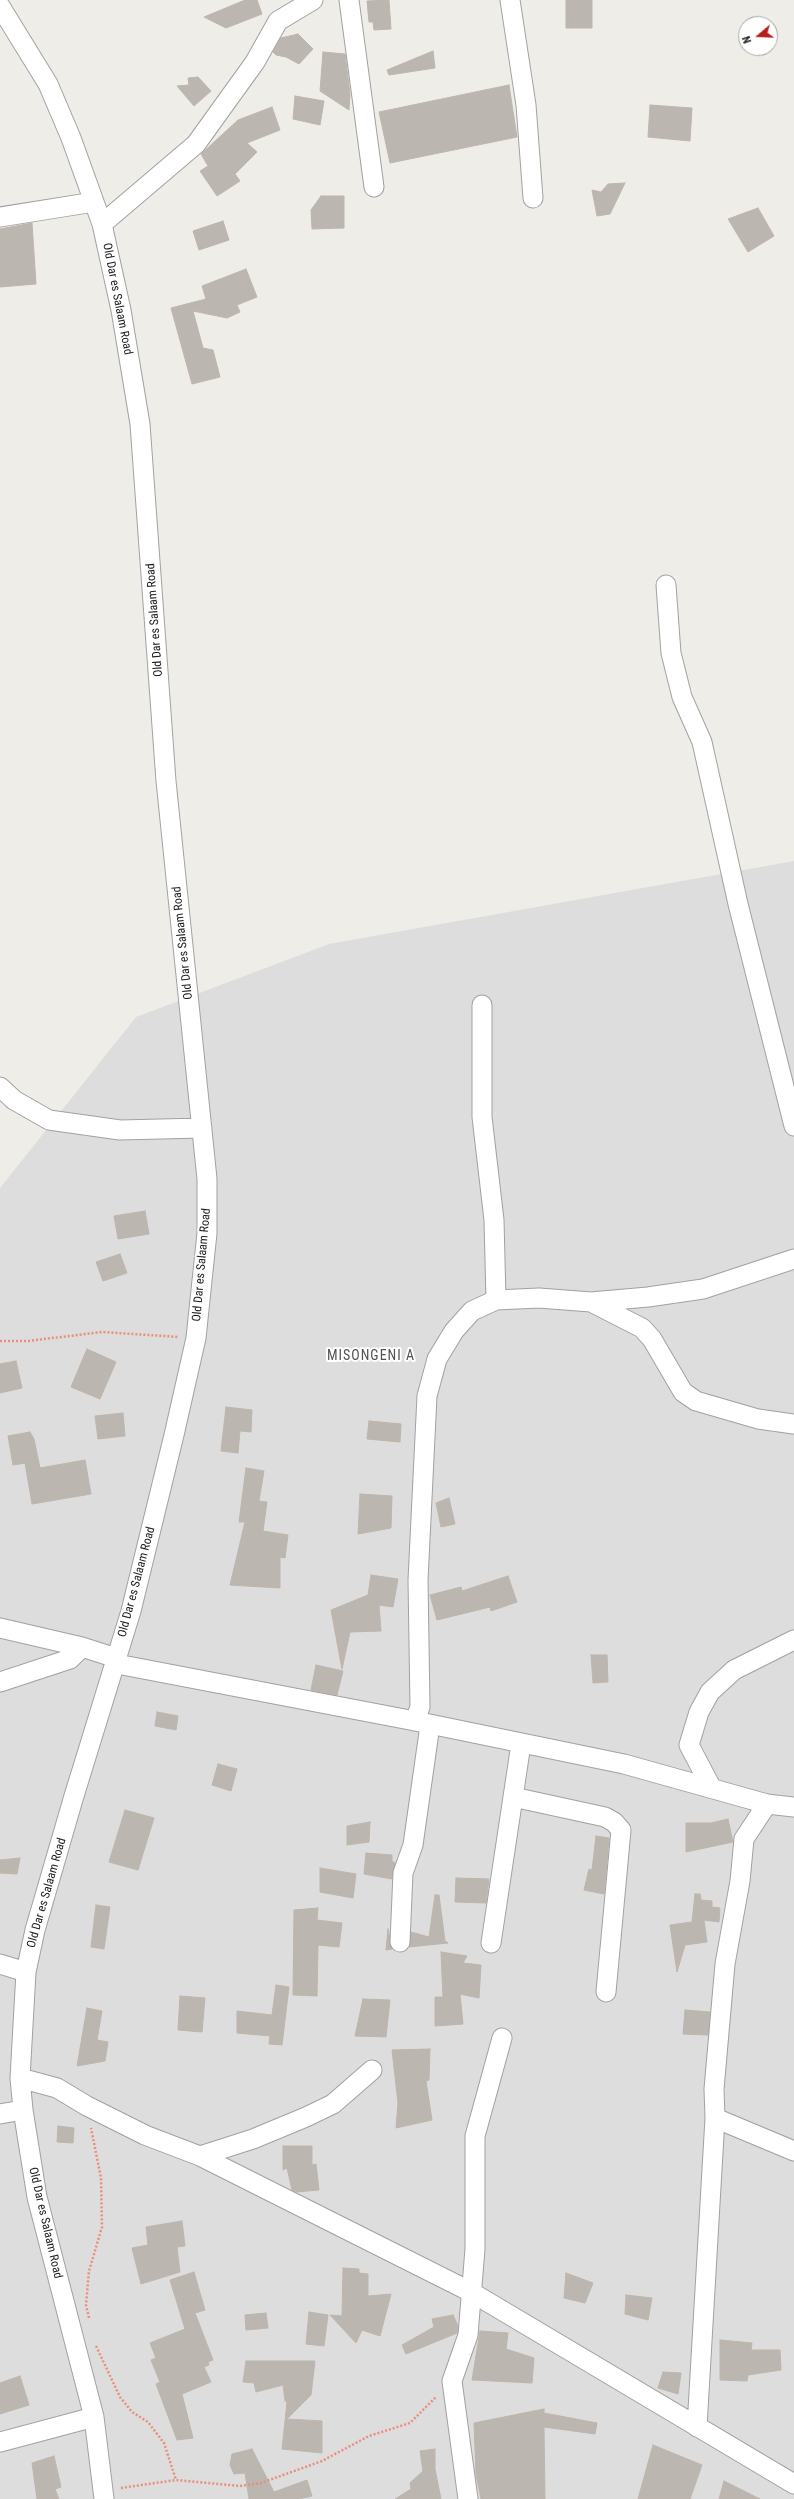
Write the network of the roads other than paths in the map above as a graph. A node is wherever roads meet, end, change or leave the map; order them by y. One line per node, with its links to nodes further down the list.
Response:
1 (313, 0): 9 (street)
2 (349, 0): 5 (street)
3 (510, 0): 6 (street)
4 (0, 6): 7 (street, Old Dar es Salaam Road)
5 (374, 187)
6 (533, 198)
7 (94, 202): 8 (street); 9 (street, Old Dar es Salaam Road)
8 (0, 217)
9 (102, 224): 14 (street, Old Dar es Salaam Road)
10 (666, 585): 13 (street)
11 (482, 1005): 16 (street)
12 (0, 1087): 14 (street)
13 (794, 1126)
14 (202, 1128): 22 (street, Old Dar es Salaam Road)
15 (794, 1259): 17 (street)
16 (496, 1300): 17 (street); 24 (street)
17 (591, 1302): 18 (street)
18 (794, 1424)
19 (0, 1628): 21 (street)
20 (794, 1640): 26 (street)
21 (82, 1647): 22 (street); 23 (street)
22 (116, 1661): 24 (street); 33 (street, Old Dar es Salaam Road)
23 (0, 1682)
24 (423, 1723): 25 (street); 30 (street)
25 (521, 1744): 26 (street); 27 (street)
26 (711, 1787): 28 (street)
27 (513, 1797): 31 (street); 34 (street)
28 (767, 1804): 29 (street); 40 (street)
29 (794, 1807)
30 (400, 1942)
31 (491, 1943)
32 (0, 1964): 33 (street)
33 (26, 1972): 37 (street, Old Dar es Salaam Road)
34 (606, 1992)
35 (502, 2038): 43 (street)
36 (372, 2070): 42 (street)
37 (20, 2078): 38 (street, Old Dar es Salaam Road); 42 (street)
38 (23, 2110): 39 (street); 44 (street, Old Dar es Salaam Road)
39 (0, 2114)
40 (715, 2118): 41 (street); 45 (street)
41 (794, 2151)
42 (200, 2156): 43 (street)
43 (471, 2292): 45 (street); 49 (street)
44 (94, 2417): 46 (street); 48 (street, Old Dar es Salaam Road)
45 (697, 2426): 47 (street)
46 (0, 2442)
47 (791, 2488)
48 (103, 2495)
49 (468, 2499)

